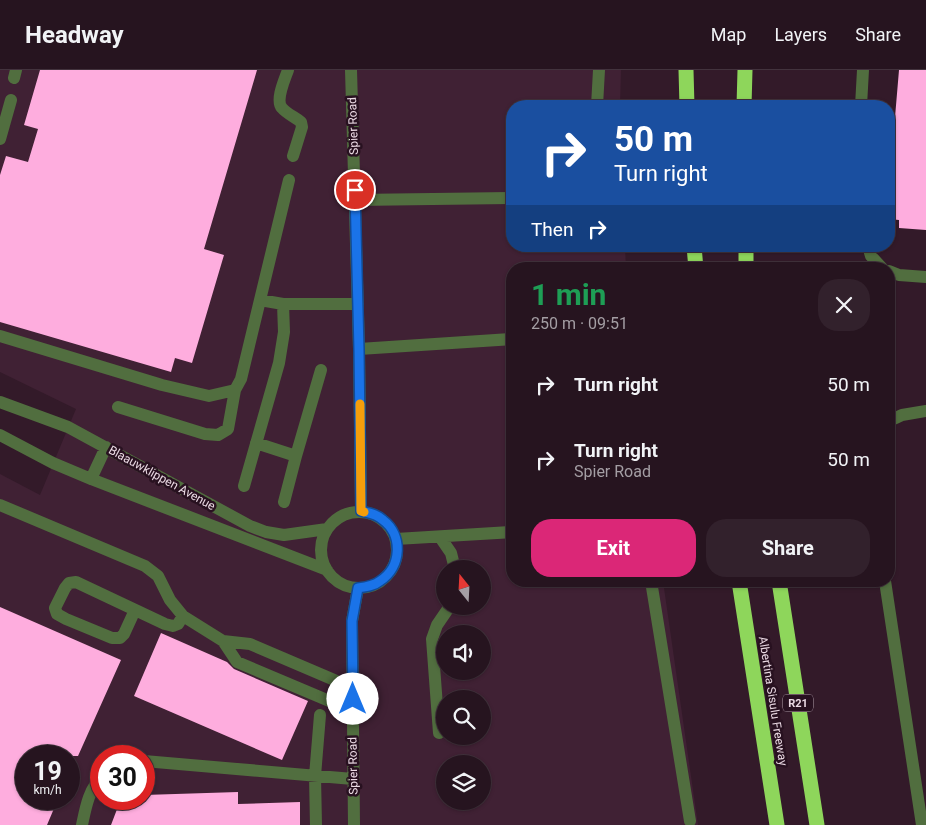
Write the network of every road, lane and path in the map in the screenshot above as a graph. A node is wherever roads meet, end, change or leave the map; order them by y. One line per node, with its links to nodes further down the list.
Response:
1 (288, 70): 13 (street)
2 (351, 70): 16 (street, Spier Road)
3 (599, 70): 8 (street)
4 (686, 70): 9 (highway)
5 (744, 70): 10 (highway)
6 (863, 70): 11 (street)
7 (11, 100): 12 (street)
8 (598, 100)
9 (687, 100)
10 (744, 100)
11 (862, 100)
12 (0, 139)
13 (293, 156)
14 (289, 180): 19 (street)
15 (506, 198): 16 (street)
16 (355, 200): 21 (street, Spier Road)
17 (895, 273): 18 (street)
18 (926, 277)
19 (260, 300): 20 (street); 26 (street)
20 (282, 304): 21 (street); 32 (street)
21 (358, 304): 24 (street, Spier Road)
22 (0, 336): 26 (street)
23 (506, 339): 24 (street)
24 (359, 350): 39 (street, Spier Road)
25 (321, 370): 34 (street)
26 (235, 390): 28 (street)
27 (0, 402): 33 (street, Blaauwklippen Avenue)
28 (118, 408)
29 (926, 412): 30 (street)
30 (895, 418)
31 (0, 435): 35 (street, Blaauwklippen Avenue)
32 (256, 443): 34 (street); 36 (street)
33 (106, 447): 35 (street); 40 (street, Blaauwklippen Avenue)
34 (296, 456): 37 (street)
35 (90, 479): 45 (street, Blaauwklippen Avenue)
36 (244, 486)
37 (284, 502)
38 (0, 505): 53 (street)
39 (361, 511): 40 (street); 43 (street)
40 (327, 529): 45 (street)
41 (506, 532): 42 (street)
42 (440, 537): 43 (street); 44 (street)
43 (396, 539): 50 (street)
44 (452, 560)
45 (327, 570): 50 (street)
46 (652, 587): 63 (street)
47 (740, 587): 67 (highway, Albertina Sisulu Freeway)
48 (780, 587): 68 (highway, Albertina Sisulu Freeway / R21)
49 (886, 587): 69 (street)
50 (358, 588): 55 (street, Spier Road)
51 (135, 610): 51 (street); 53 (street)
52 (443, 615): 56 (street)
53 (183, 616): 54 (street)
54 (223, 641): 55 (street); 57 (street)
55 (353, 688): 57 (street, Spier Road)
56 (436, 693)
57 (353, 711): 61 (street, Spier Road)
58 (320, 715): 60 (street)
59 (155, 762): 60 (street)
60 (315, 776): 61 (street); 65 (street)
61 (354, 779): 66 (street, Spier Road)
62 (90, 796): 64 (street)
63 (690, 821)
64 (82, 825)
65 (316, 825)
66 (354, 825)
67 (776, 825)
68 (817, 825)
69 (922, 825)

